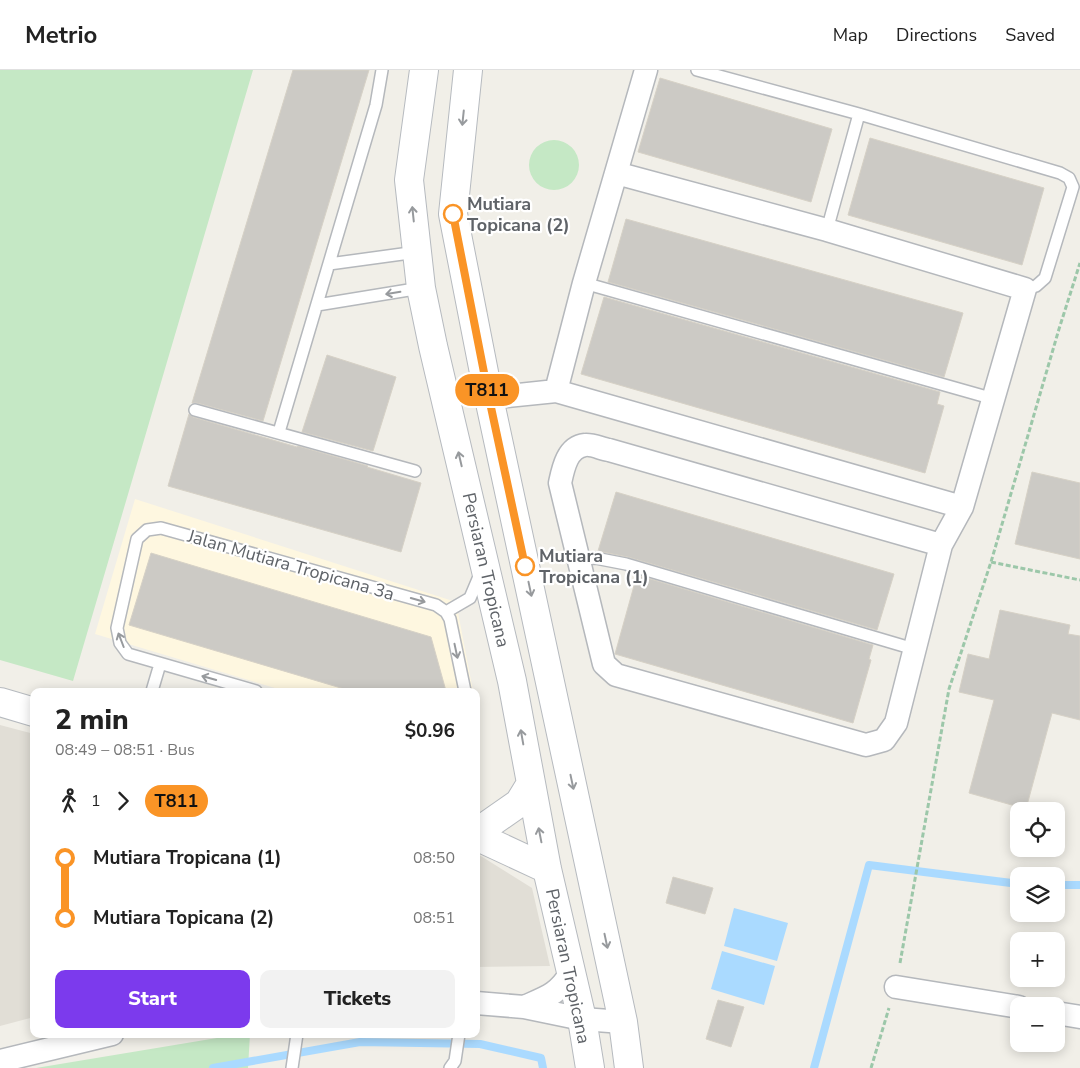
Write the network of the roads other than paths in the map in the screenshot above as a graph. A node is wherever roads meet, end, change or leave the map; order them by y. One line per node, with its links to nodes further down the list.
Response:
1 (382, 70): 10 (lane)
2 (424, 70): 9 (main road, Persiaran Tropicana, one-way to 2)
3 (468, 70): 16 (main road, one-way to 16)
4 (646, 70): 7 (street)
5 (697, 70): 6 (lane)
6 (859, 114): 8 (lane); 13 (lane)
7 (616, 173): 8 (street); 11 (street)
8 (827, 230): 13 (street)
9 (417, 252): 10 (lane); 12 (main road, Persiaran Tropicana)
10 (329, 264): 14 (lane)
11 (584, 283): 15 (street); 17 (lane)
12 (421, 288): 14 (lane, one-way to 14); 24 (main road, Persiaran Tropicana, one-way to 12)
13 (1025, 290): 17 (street)
14 (317, 305): 19 (lane)
15 (556, 391): 16 (street); 21 (street)
16 (489, 398): 45 (main road, one-way to 45)
17 (994, 398): 21 (street)
18 (195, 410): 19 (lane)
19 (279, 432): 20 (lane)
20 (415, 471)
21 (962, 507): 22 (street)
22 (941, 545): 23 (street); 26 (street)
23 (578, 560): 26 (lane); 26 (street)
24 (484, 564): 25 (lane); 33 (main road, Persiaran Tropicana, one-way to 24)
25 (446, 612): 27 (lane, Jalan Mutiara Tropicana 3a, one-way to 25); 30 (lane, one-way to 30)
26 (914, 649)
27 (160, 664): 28 (lane); 29 (lane, one-way to 27)
28 (153, 688)
29 (245, 688)
30 (464, 688)
31 (0, 702): 32 (main road)
32 (30, 711)
33 (530, 785): 34 (main road); 36 (main road, Persiaran Tropicana, one-way to 33)
34 (480, 832)
35 (480, 837): 36 (main road)
36 (547, 869): 37 (main road, Persiaran Tropicana)
37 (571, 973): 41 (street); 44 (main road, Persiaran Tropicana)
38 (896, 987): 40 (street)
39 (480, 1003): 41 (street)
40 (1010, 1006)
41 (524, 1007): 44 (street)
42 (1065, 1014): 43 (street)
43 (1080, 1017)
44 (582, 1019): 45 (street); 52 (main road, Persiaran Tropicana)
45 (623, 1022): 53 (main road)
46 (96, 1038): 49 (street)
47 (296, 1038): 50 (lane)
48 (458, 1038): 51 (lane)
49 (0, 1062)
50 (292, 1067)
51 (450, 1068)
52 (590, 1068)
53 (629, 1068)

